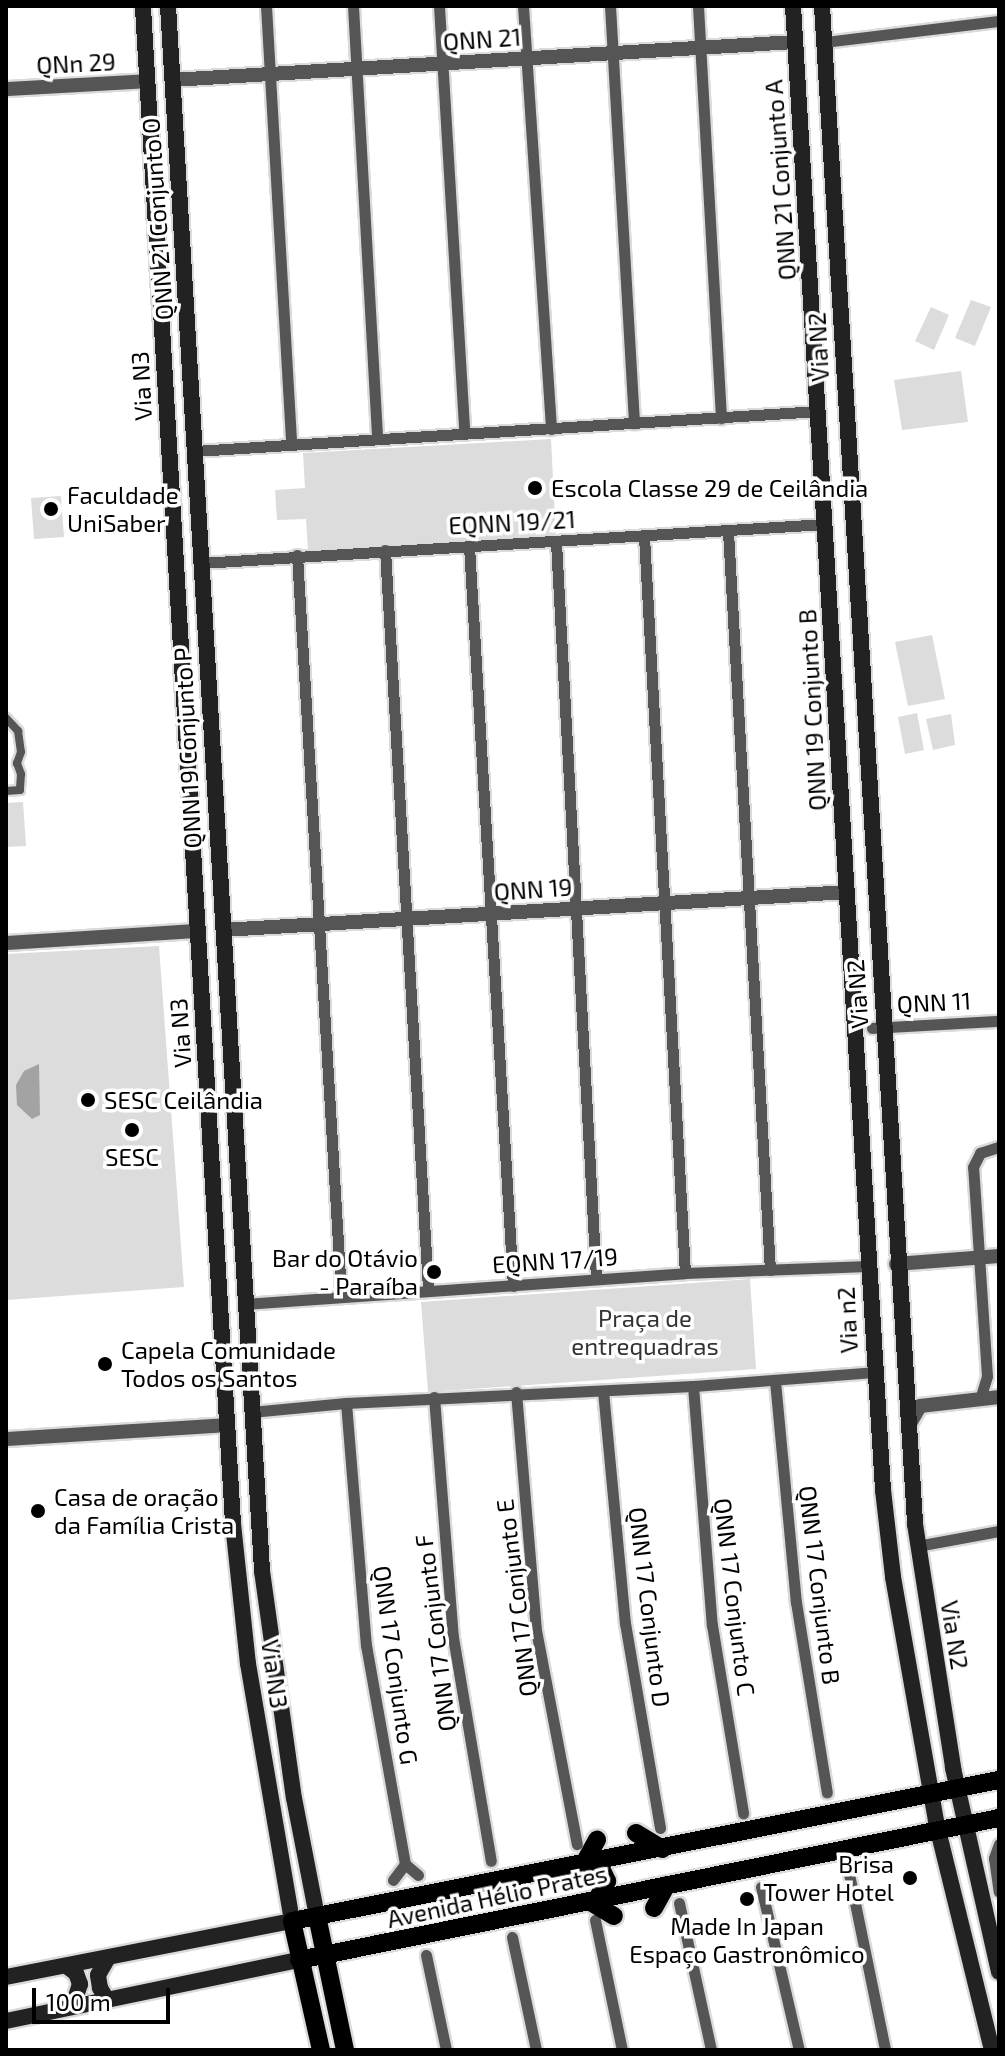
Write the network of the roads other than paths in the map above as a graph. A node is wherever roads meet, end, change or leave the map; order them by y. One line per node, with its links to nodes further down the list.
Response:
1 (143, 6): 21 (main road, Via N3)
2 (168, 6): 20 (main road, QNN 21 Conjunto O)
3 (266, 6): 19 (street)
4 (353, 6): 18 (street)
5 (439, 6): 17 (street)
6 (523, 6): 16 (street)
7 (610, 6): 15 (street)
8 (698, 6): 14 (street)
9 (793, 6): 12 (main road, QNN 21 Conjunto A)
10 (822, 6): 13 (main road, Via N2)
11 (999, 21): 13 (street)
12 (795, 42): 14 (street, QNN 21); 23 (main road, QNN 21 Conjunto A)
13 (825, 42): 25 (main road, Via N2)
14 (700, 47): 15 (street, QNN 21); 31 (street)
15 (612, 53): 16 (street, QNN 21); 32 (street)
16 (526, 58): 17 (street, QNN 21); 33 (street)
17 (442, 64): 18 (street, QNN 21); 34 (street)
18 (357, 68): 19 (street, QNN 21); 35 (street)
19 (270, 74): 20 (street, QNN 21); 36 (street)
20 (172, 80): 26 (main road, QNN 21 Conjunto O)
21 (148, 81): 22 (street, QNn 29); 24 (main road, Via N3)
22 (6, 89)
23 (801, 123): 25 (main road); 27 (main road, QNN 21 Conjunto A)
24 (151, 149): 26 (main road); 28 (main road, Via N3)
25 (835, 219): 29 (main road, Via N2)
26 (182, 244): 37 (main road, QNN 21 Conjunto O)
27 (810, 275): 29 (main road); 30 (main road, QNN 21 Conjunto A)
28 (159, 278): 37 (main road); 46 (main road, Via N3)
29 (843, 368): 47 (main road, Via N2)
30 (819, 411): 31 (street); 39 (main road, Via N2)
31 (721, 418): 32 (street)
32 (634, 423): 33 (street)
33 (551, 429): 34 (street)
34 (464, 432): 35 (street)
35 (377, 438): 36 (street)
36 (291, 444): 37 (street)
37 (194, 446): 45 (main road)
38 (728, 531): 39 (street, EQNN 19/21); 40 (street, EQNN 19/21); 56 (street)
39 (826, 533): 47 (main road); 49 (main road, QNN 19 Conjunto B)
40 (644, 536): 41 (street, EQNN 19/21); 57 (street)
41 (556, 542): 42 (street, EQNN 19/21); 58 (street)
42 (469, 546): 43 (street, EQNN 19/21); 59 (street)
43 (385, 550): 44 (street, EQNN 19/21); 60 (street)
44 (297, 555): 45 (street, EQNN 19/21); 61 (street)
45 (201, 563): 48 (main road, QNN 19 Conjunto P)
46 (178, 598): 48 (main road); 51 (main road, Via N3)
47 (860, 640): 53 (main road, Via N2)
48 (208, 699): 54 (main road, QNN 19 Conjunto P)
49 (836, 700): 53 (main road); 55 (main road, QNN 19 Conjunto B)
50 (6, 718): 52 (street)
51 (186, 731): 54 (main road); 63 (main road, Via N3)
52 (6, 791)
53 (868, 797): 66 (main road, Via N2)
54 (216, 823): 62 (main road, QNN 19 Conjunto P)
55 (847, 895): 56 (street, QNN 19); 66 (main road); 69 (main road, Via n2)
56 (751, 899): 57 (street, QNN 19); 77 (street)
57 (663, 904): 58 (street, QNN 19); 78 (street)
58 (576, 907): 59 (street, QNN 19); 79 (street)
59 (492, 914): 60 (street, QNN 19); 80 (street)
60 (405, 920): 61 (street, QNN 19); 81 (street)
61 (321, 926): 62 (street, QNN 19); 82 (street)
62 (223, 930): 70 (main road, QNN 19 Conjunto P)
63 (197, 931): 64 (street); 65 (main road, Via N3)
64 (6, 943)
65 (198, 956): 70 (main road); 72 (main road, Via N3)
66 (881, 994): 68 (main road, Via N2)
67 (999, 1021): 68 (street, QNN 11)
68 (878, 1028): 69 (main road); 75 (main road, Via N2)
69 (856, 1045): 76 (main road, Via n2)
70 (234, 1129): 83 (main road, QNN 19 Conjunto P)
71 (999, 1147): 74 (street)
72 (211, 1161): 84 (main road); 95 (main road, Via N3)
73 (999, 1256): 74 (street)
74 (979, 1258): 75 (street); 92 (street)
75 (896, 1264): 97 (main road, Via N2)
76 (868, 1266): 77 (street, EQNN 17/19); 85 (main road, Via n2)
77 (770, 1270): 78 (street, EQNN 17/19)
78 (685, 1273): 79 (street, EQNN 17/19)
79 (596, 1279): 80 (street, EQNN 17/19)
80 (513, 1286): 81 (street, EQNN 17/19)
81 (428, 1289): 82 (street, EQNN 17/19)
82 (341, 1294): 83 (street, EQNN 17/19)
83 (244, 1304): 84 (main road)
84 (246, 1331): 94 (main road)
85 (874, 1372): 86 (street); 96 (main road, Via N2)
86 (775, 1381): 87 (street); 109 (street, QNN 17 Conjunto B)
87 (693, 1386): 88 (street); 112 (street, QNN 17 Conjunto C)
88 (603, 1391): 89 (street); 115 (street, QNN 17 Conjunto D)
89 (516, 1392): 90 (street); 119 (street, QNN 17 Conjunto E)
90 (434, 1397): 93 (street); 123 (street, QNN 17 Conjunto F)
91 (999, 1397): 92 (street)
92 (980, 1399): 97 (street)
93 (346, 1403): 94 (street); 124 (street, QNN 17 Conjunto G)
94 (251, 1412): 104 (main road)
95 (226, 1425): 98 (street); 99 (main road, Via N3)
96 (878, 1427): 100 (main road); 103 (main road, Via N2)
97 (906, 1431): 100 (main road, Via N2)
98 (6, 1439)
99 (233, 1523): 104 (main road); 105 (main road, Via N3)
100 (915, 1524): 102 (main road, Via N2)
101 (999, 1531): 102 (street)
102 (917, 1546): 106 (main road, Via N2)
103 (893, 1577): 106 (main road); 110 (main road, Via N2)
104 (269, 1633): 111 (main road)
105 (248, 1664): 111 (main road); 138 (main road, Via N3)
106 (935, 1666): 108 (main road, Via N2)
107 (999, 1780): 108 (main road, Avenida Hélio Prates)
108 (957, 1788): 110 (main road, Avenida Hélio Prates); 114 (main road, Via N2)
109 (827, 1793)
110 (931, 1794): 116 (main road, Via N2); 121 (main road, Avenida Hélio Prates)
111 (294, 1798): 136 (main road)
112 (743, 1813)
113 (999, 1818): 114 (main road, Avenida Hélio Prates)
114 (966, 1825): 116 (main road, Avenida Hélio Prates); 139 (main road, Via N2)
115 (660, 1828)
116 (938, 1831): 129 (main road, Avenida Hélio Prates); 159 (main road, Via N2)
117 (636, 1833): 121 (main road)
118 (597, 1840): 125 (main road)
119 (577, 1844)
120 (999, 1844): 131 (street)
121 (663, 1849): 122 (main road, Avenida Hélio Prates)
122 (621, 1857): 125 (main road, Avenida Hélio Prates); 132 (main road)
123 (491, 1861)
124 (405, 1864): 127 (street); 128 (street)
125 (587, 1864): 133 (main road); 136 (main road, Avenida Hélio Prates)
126 (848, 1869): 158 (street)
127 (418, 1875)
128 (393, 1880)
129 (667, 1885): 132 (main road, Avenida Hélio Prates); 135 (main road)
130 (761, 1887): 157 (street)
131 (999, 1892)
132 (625, 1894): 133 (main road, Avenida Hélio Prates)
133 (593, 1900): 137 (main road); 142 (main road, Avenida Hélio Prates)
134 (679, 1903): 156 (street)
135 (654, 1908)
136 (317, 1916): 138 (main road, Avenida Hélio Prates); 142 (main road)
137 (605, 1918): 155 (street)
138 (292, 1921): 143 (main road, Avenida Hélio Prates); 144 (main road, Via N3)
139 (994, 1932): 146 (main road, Via N2)
140 (512, 1937): 154 (street)
141 (426, 1955): 153 (street)
142 (324, 1956): 144 (main road, Avenida Hélio Prates); 152 (main road)
143 (108, 1958): 145 (main road, Avenida Hélio Prates); 148 (main road)
144 (299, 1960): 148 (main road, Avenida Hélio Prates); 151 (main road, Via N3)
145 (68, 1967): 147 (main road, Avenida Hélio Prates); 149 (main road)
146 (999, 1972)
147 (6, 1977)
148 (106, 1998): 149 (main road, Avenida Hélio Prates)
149 (73, 2005): 150 (main road, Avenida Hélio Prates)
150 (6, 2021)
151 (321, 2050)
152 (345, 2050)
153 (446, 2050)
154 (536, 2050)
155 (622, 2050)
156 (711, 2050)
157 (799, 2050)
158 (885, 2050)
159 (994, 2050)

